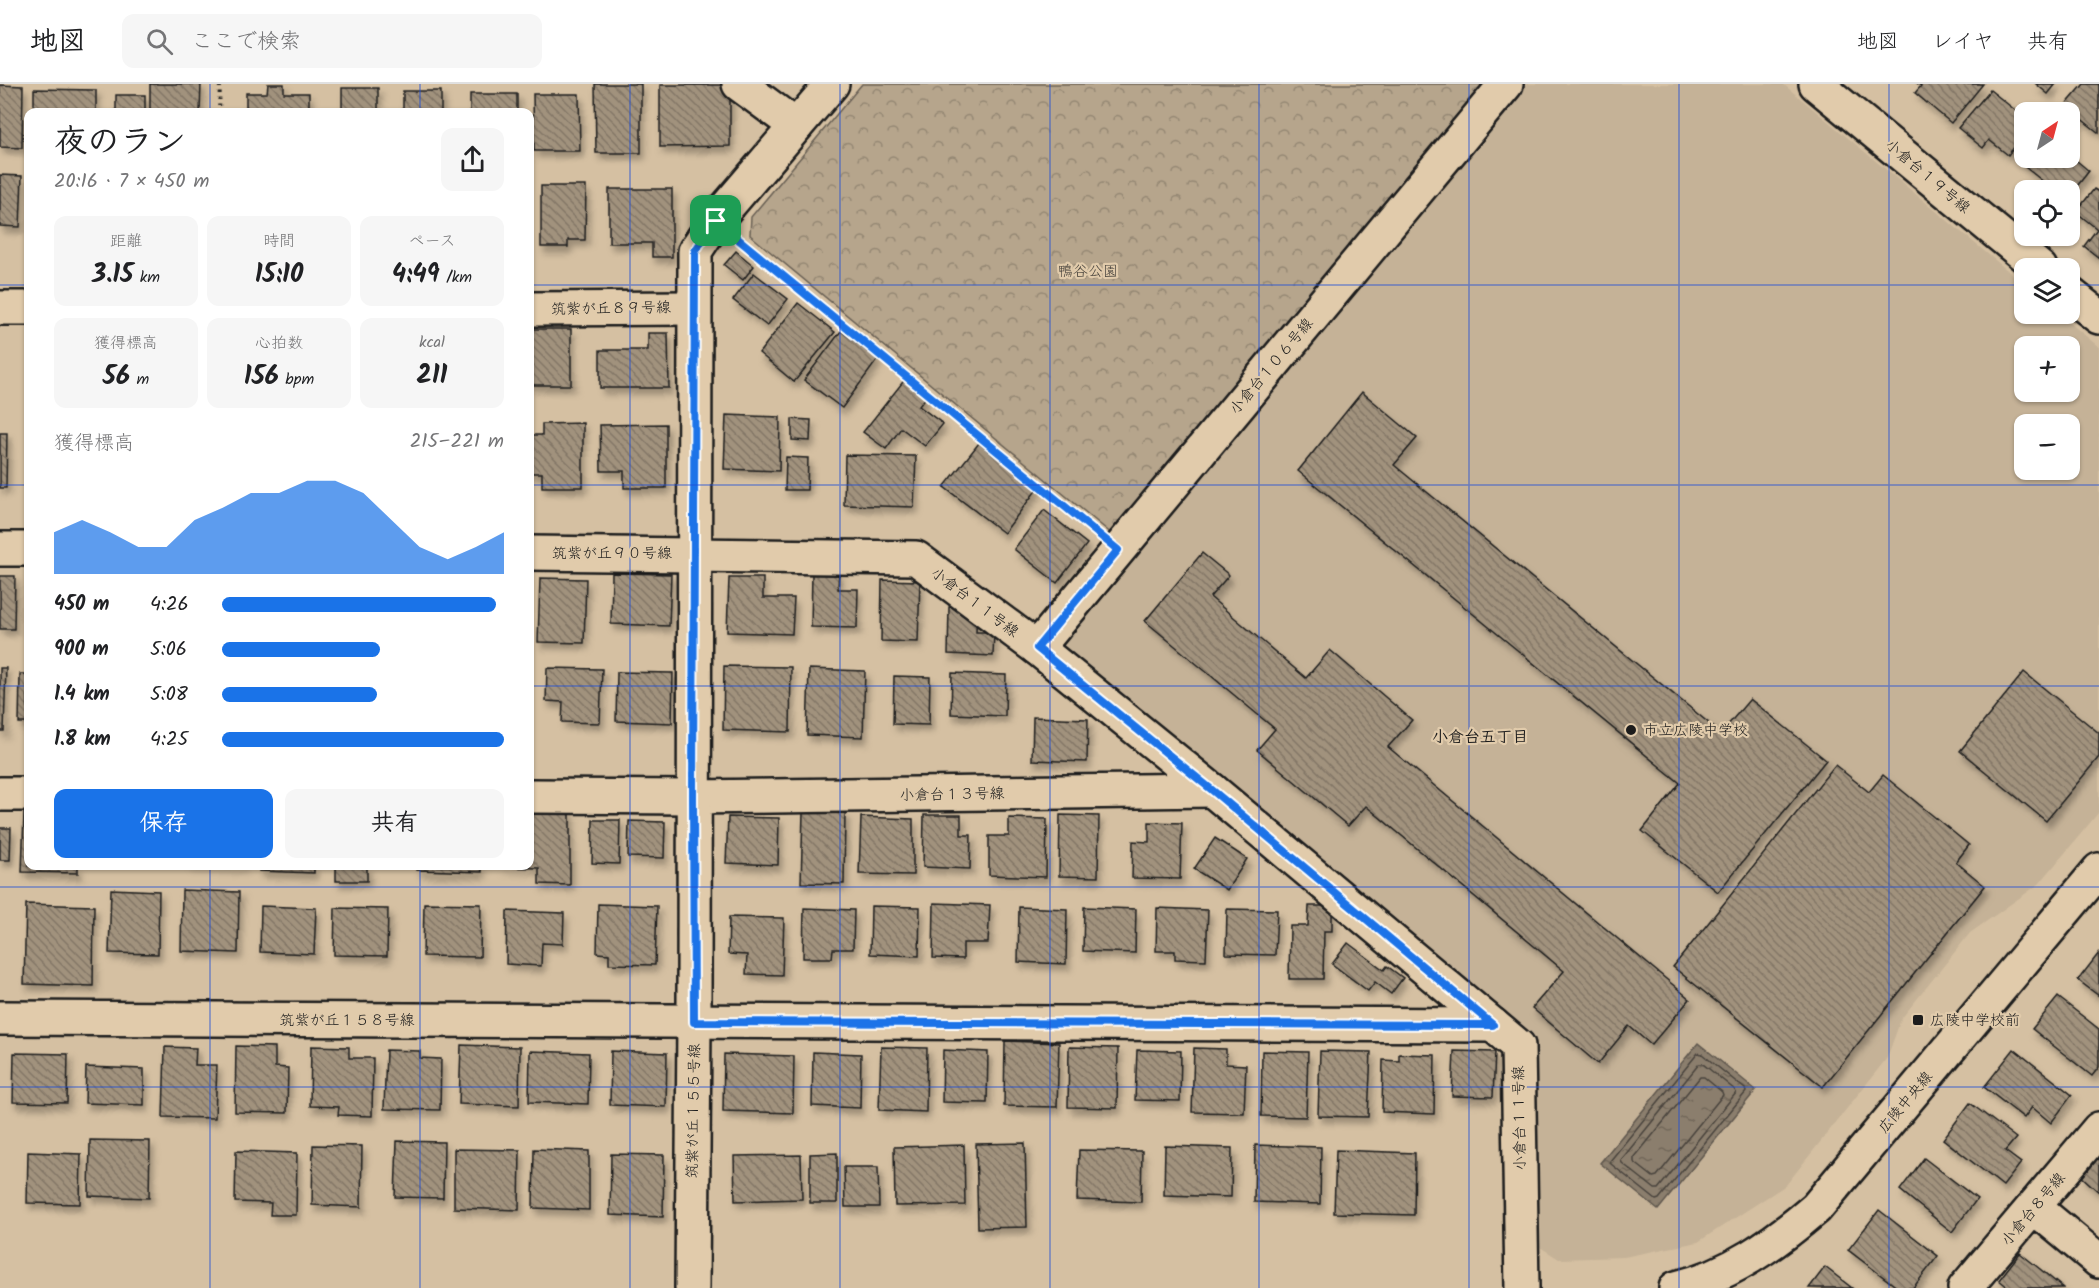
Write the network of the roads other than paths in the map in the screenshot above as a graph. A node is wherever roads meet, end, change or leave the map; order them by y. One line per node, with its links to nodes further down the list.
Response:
1 (739, 84): 5 (street)
2 (832, 84): 5 (street, 筑紫が丘１５５号線)
3 (1506, 84): 17 (street, 小倉台１０６号線)
4 (1816, 84): 6 (street, 小倉台１９号線)
5 (796, 126): 10 (street, 筑紫が丘１５５号線)
6 (2028, 258)
7 (2080, 302): 12 (street)
8 (0, 308): 9 (street)
9 (24, 308)
10 (693, 308): 11 (street, 筑紫が丘８９号線); 16 (street, 筑紫が丘１５５号線)
11 (534, 309)
12 (2099, 317)
13 (0, 549): 14 (street)
14 (24, 549)
15 (534, 553): 16 (street, 筑紫が丘９０号線)
16 (694, 554): 17 (street, 小倉台１１号線); 22 (street, 筑紫が丘１５５号線)
17 (1037, 648): 18 (street, 小倉台１１号線)
18 (1212, 790): 22 (street, 小倉台１３号線); 26 (street, 小倉台１１号線)
19 (0, 794): 20 (street)
20 (24, 794)
21 (534, 796): 22 (street, 小倉台１３号線)
22 (693, 797): 25 (street, 筑紫が丘１５５号線)
23 (2099, 870): 32 (street, 広陵中央線)
24 (0, 1018): 25 (street, 筑紫が丘１５８号線)
25 (694, 1022): 26 (street, 筑紫が丘１５８号線); 30 (street, 筑紫が丘１５５号線)
26 (1493, 1025): 31 (street, 小倉台１１号線)
27 (2099, 1130): 28 (street, 小倉台８号線)
28 (2035, 1208): 29 (street); 33 (street, 小倉台８号線)
29 (2099, 1261)
30 (692, 1288)
31 (1522, 1288)
32 (1676, 1288)
33 (1965, 1288)

